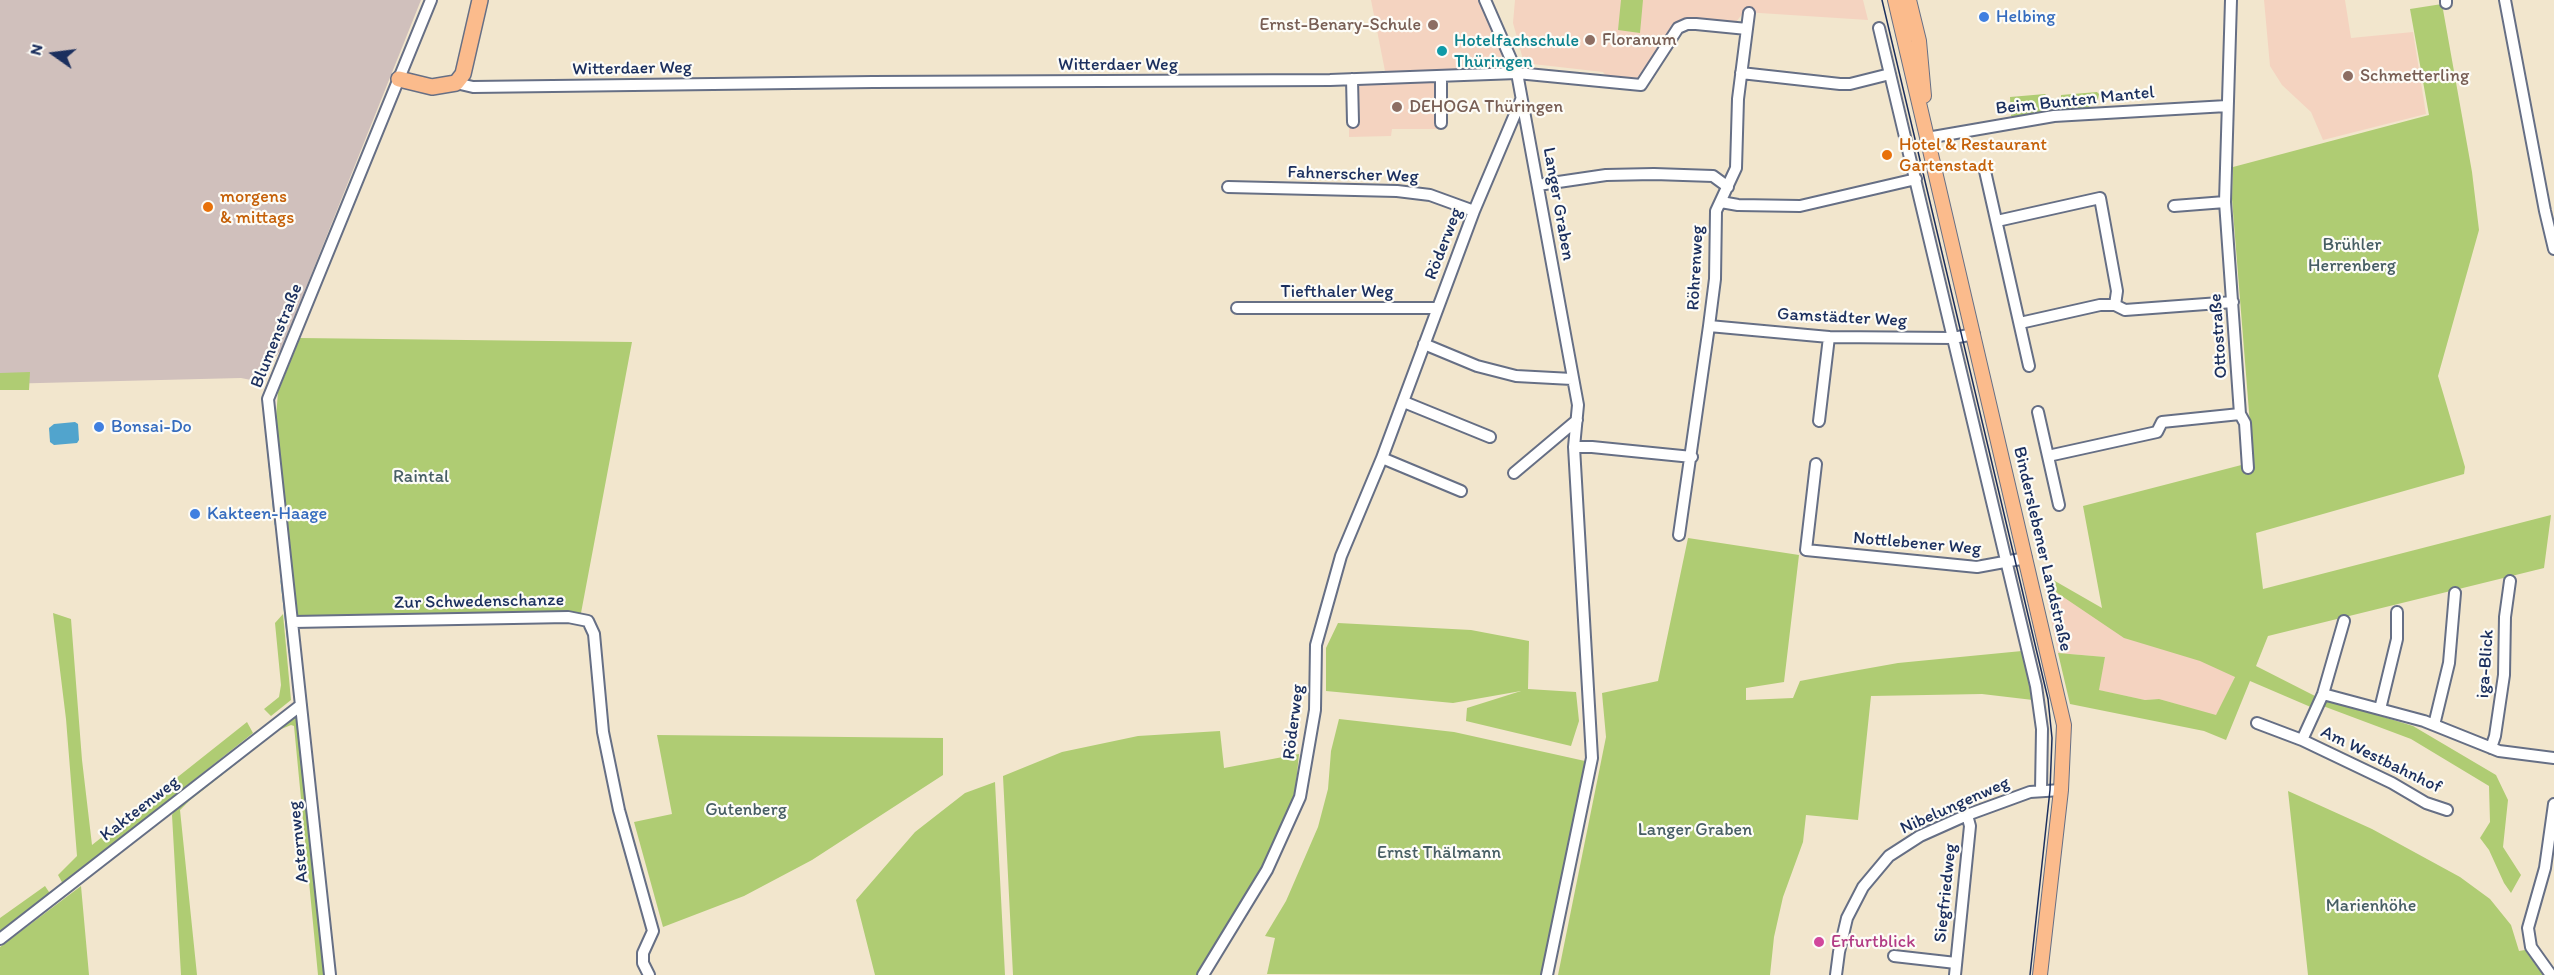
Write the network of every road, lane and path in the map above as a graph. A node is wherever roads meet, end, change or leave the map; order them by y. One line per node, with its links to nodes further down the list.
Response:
1 (431, 0): 15 (street, Blumenstraße)
2 (480, 0): 17 (highway)
3 (1485, 0): 11 (street, Langer Graben)
4 (1895, 0): 22 (main road, Binderslebener Landstraße)
5 (2231, 0): 19 (street, Ottostraße)
6 (2505, 0): 33 (street)
7 (1911, 3): 22 (main road, Binderslebener Landstraße)
8 (1749, 13): 10 (street, Röhrenweg)
9 (1879, 28): 13 (street)
10 (1747, 29): 11 (street, Witterdaer Weg); 12 (street, Röhrenweg)
11 (1517, 73): 14 (street, Witterdaer Weg); 18 (street, Langer Graben)
12 (1741, 73): 13 (street); 27 (street, Röhrenweg)
13 (1890, 74): 24 (street)
14 (1441, 76): 16 (street, Witterdaer Weg); 21 (street)
15 (399, 79): 17 (highway); 68 (street, Blumenstraße)
16 (1352, 79): 17 (street, Witterdaer Weg); 20 (street)
17 (456, 83)
18 (1521, 100): 25 (street, Langer Graben); 31 (street, Röderweg)
19 (2228, 106): 22 (street, Beim Bunten Mantel); 29 (street, Ottostraße)
20 (1353, 122)
21 (1441, 123)
22 (1927, 138): 40 (main road, Binderslebener Landstraße)
23 (1985, 171): 32 (street)
24 (1916, 180): 28 (street); 42 (street)
25 (1538, 185): 27 (street); 45 (street, Langer Graben)
26 (1227, 187): 31 (street, Fahnerscher Weg)
27 (1728, 187): 28 (street, Röhrenweg)
28 (1721, 202): 39 (street, Röhrenweg)
29 (2225, 202): 30 (street); 34 (street, Ottostraße)
30 (2174, 206)
31 (1474, 211): 37 (street, Röderweg)
32 (1996, 221): 35 (street); 38 (street)
33 (2554, 249)
34 (2233, 302): 35 (street); 48 (street, Ottostraße)
35 (2115, 305): 38 (street)
36 (1238, 308): 37 (street, Tiefthaler Weg)
37 (1437, 308): 43 (street, Röderweg)
38 (2020, 323): 44 (street)
39 (1709, 326): 41 (street, Gamstädter Weg); 54 (street, Röhrenweg)
40 (1974, 334): 42 (street, Gamstädter Weg); 62 (main road, Binderslebener Landstraße)
41 (1829, 337): 42 (street, Gamstädter Weg); 50 (street)
42 (1953, 338): 63 (street)
43 (1424, 344): 45 (street); 46 (street, Röderweg)
44 (2029, 366)
45 (1572, 379): 49 (street, Langer Graben)
46 (1404, 402): 51 (street); 55 (street, Röderweg)
47 (2038, 412): 53 (street)
48 (2240, 414): 53 (street); 57 (street, Ottostraße)
49 (1577, 420): 52 (street, Langer Graben); 58 (street)
50 (1819, 421)
51 (1490, 437)
52 (1574, 447): 54 (street); 89 (street, Langer Graben)
53 (2048, 456): 60 (street)
54 (1692, 457): 61 (street, Röhrenweg)
55 (1382, 458): 59 (street); 88 (street, Röderweg)
56 (1816, 464): 63 (street, Nottlebener Weg)
57 (2248, 468)
58 (1514, 473)
59 (1461, 491)
60 (2059, 505)
61 (1680, 535)
62 (2026, 558): 63 (street, Nottlebener Weg); 78 (main road, Binderslebener Landstraße)
63 (2006, 562): 77 (street)
64 (2510, 581): 75 (street, iga-Blick)
65 (2455, 593): 73 (street, iga-Blick)
66 (2397, 612): 71 (street)
67 (2344, 621): 69 (street)
68 (292, 622): 70 (street, Blumenstraße); 87 (street, Zur Schwedenschanze)
69 (2323, 694): 71 (street); 74 (street, Am Westbahnhof)
70 (301, 705): 83 (street, Kakteenweg); 86 (street, Asternweg)
71 (2380, 709): 73 (street)
72 (2257, 723): 74 (street, Am Westbahnhof)
73 (2434, 725): 75 (street)
74 (2302, 740): 80 (street, Am Westbahnhof)
75 (2491, 748): 76 (street)
76 (2554, 758)
77 (2041, 790): 78 (street, Nibelungenweg); 81 (street, Nibelungenweg)
78 (2061, 790): 92 (main road, Binderslebener Landstraße)
79 (2554, 804): 82 (street)
80 (2447, 810)
81 (1967, 815): 85 (street, Siegfriedweg); 90 (street, Nibelungenweg)
82 (2553, 827): 93 (street)
83 (0, 939)
84 (1894, 957): 85 (street)
85 (1956, 963): 91 (street, Siegfriedweg)
86 (330, 975)
87 (649, 975)
88 (1203, 975)
89 (1546, 975)
90 (1836, 975)
91 (1955, 975)
92 (2040, 975)
93 (2551, 975)

